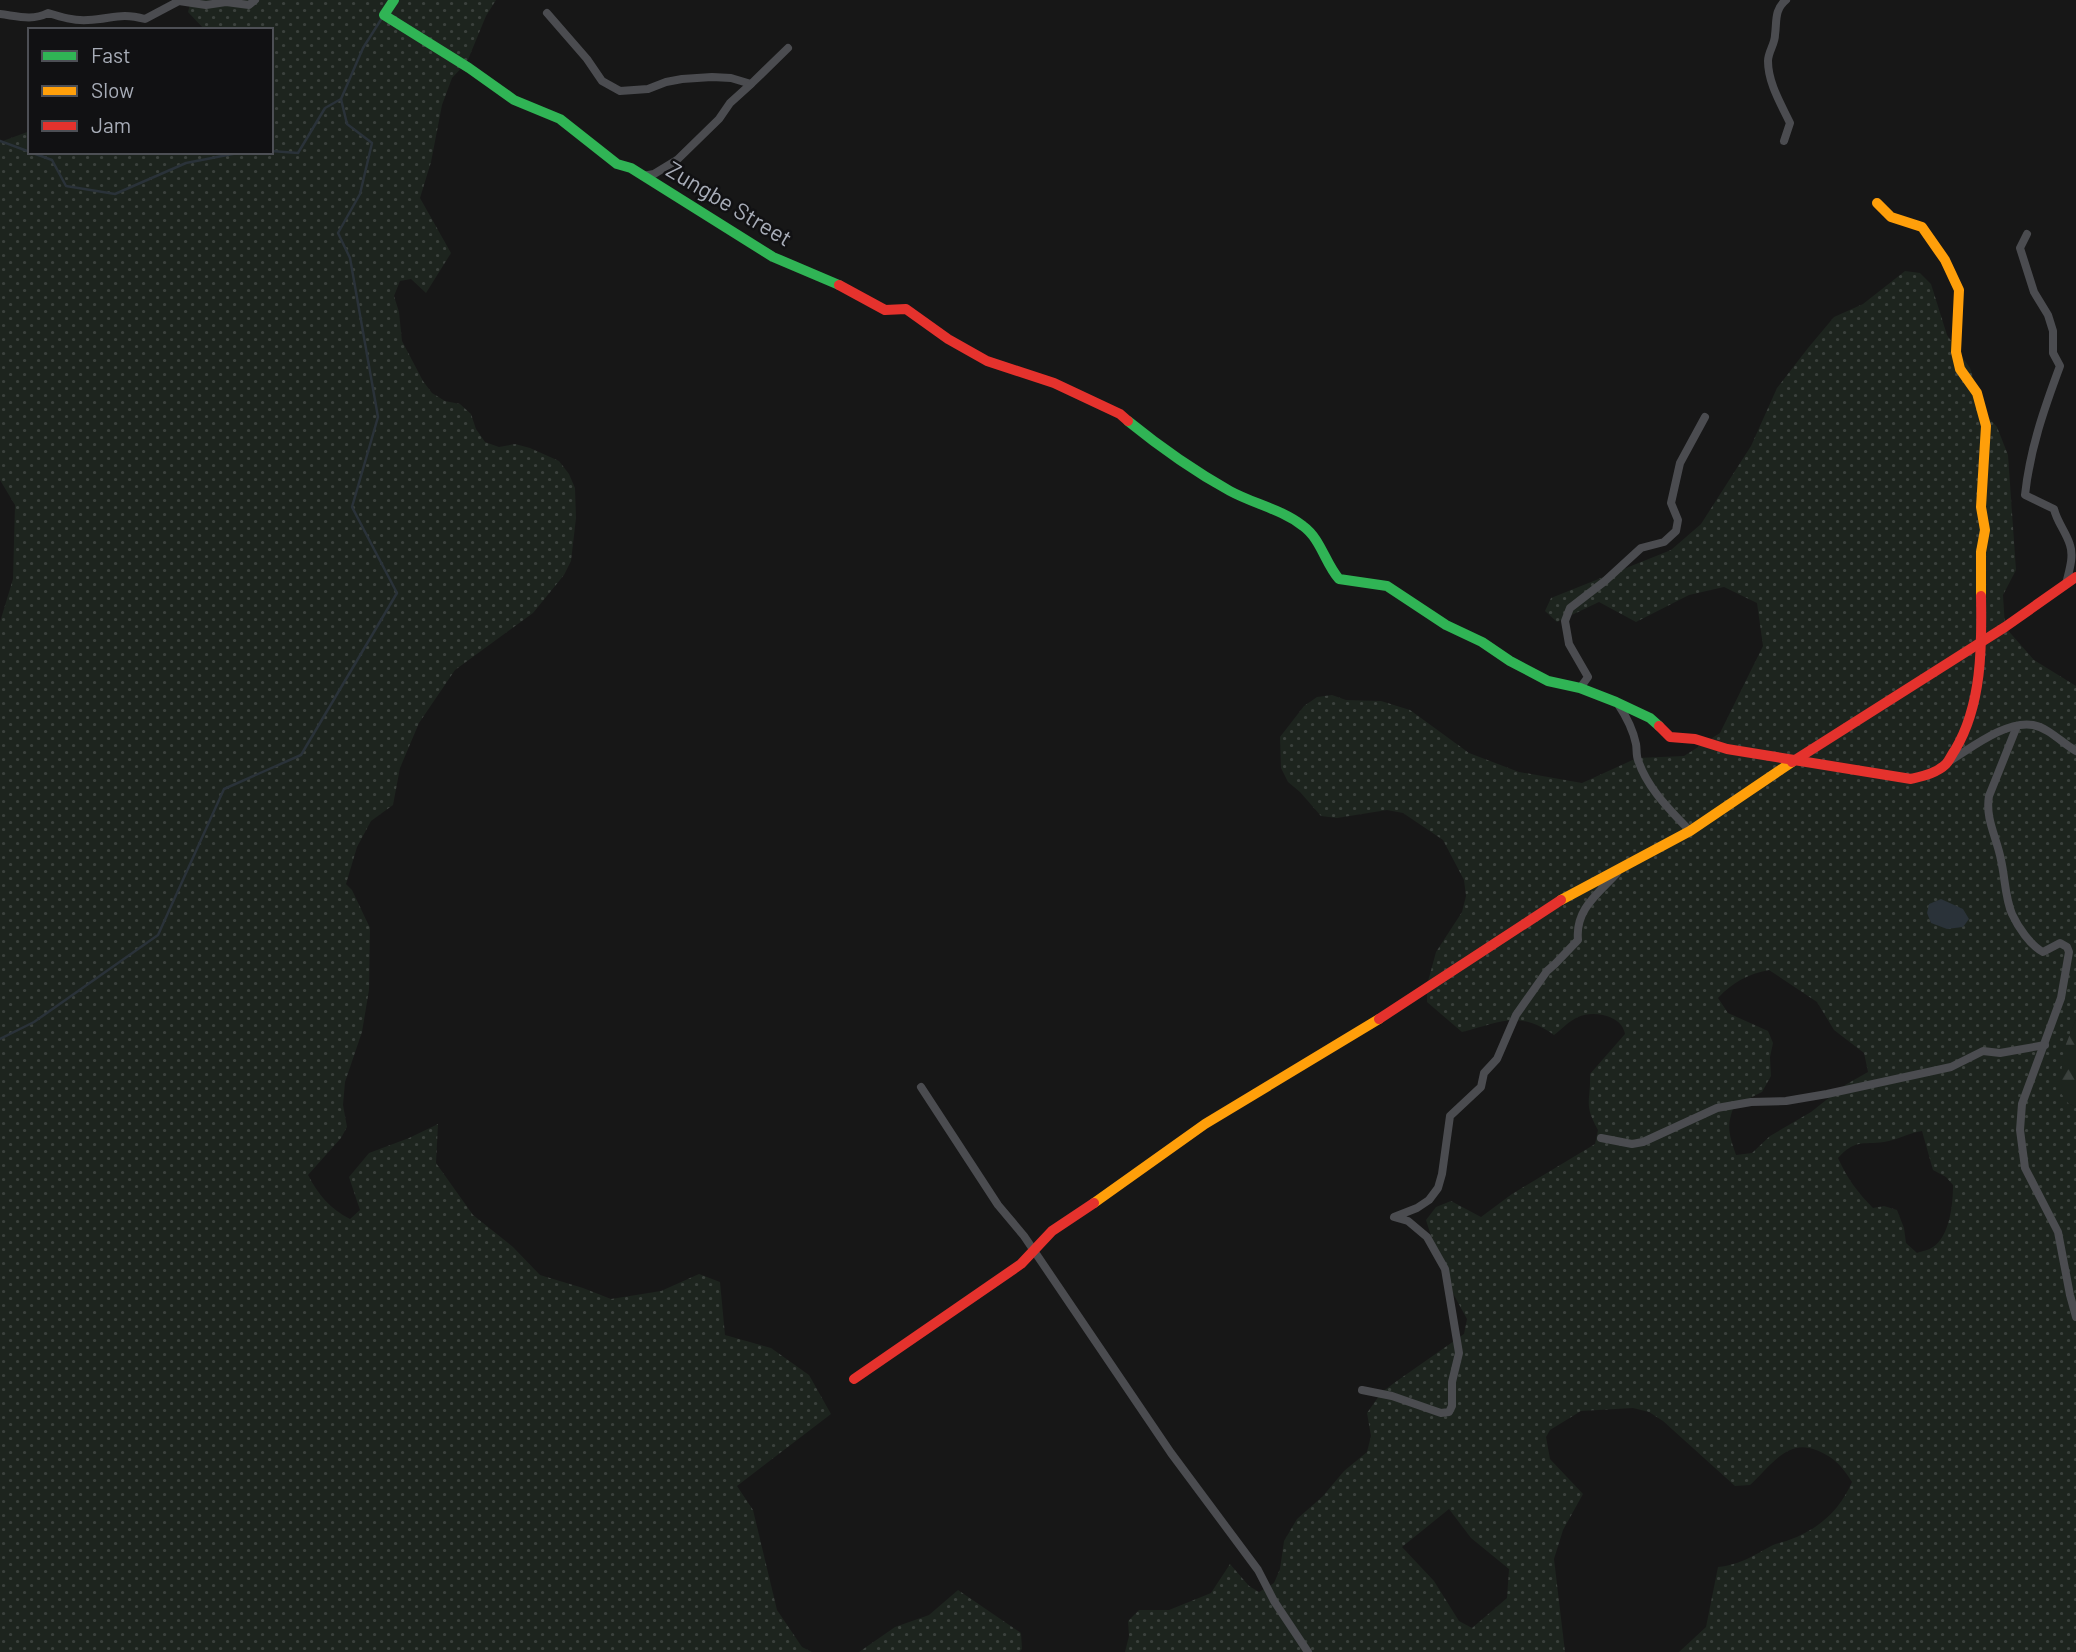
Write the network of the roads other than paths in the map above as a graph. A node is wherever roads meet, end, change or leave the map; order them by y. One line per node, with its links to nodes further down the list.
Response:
1 (255, 0): 5 (street)
2 (394, 0): 9 (street, Zungbe Street)
3 (1786, 0): 8 (street)
4 (547, 13): 7 (street)
5 (0, 14)
6 (788, 48): 7 (street)
7 (751, 84): 9 (street)
8 (1784, 141)
9 (643, 176): 15 (street, Zungbe Street)
10 (1877, 203): 14 (street)
11 (2027, 234): 13 (street)
12 (1705, 417): 15 (street)
13 (2071, 580): 14 (street)
14 (1982, 641): 19 (street); 20 (street)
15 (1580, 688): 16 (street, Zungbe Street)
16 (1616, 702): 19 (street, Zungbe Street); 21 (street)
17 (2017, 726): 18 (street); 20 (street); 23 (street)
18 (2076, 751)
19 (1793, 761): 20 (street, Zungbe Street); 21 (street)
20 (1946, 764)
21 (1690, 831): 22 (street)
22 (1621, 868): 26 (street); 29 (street)
23 (2045, 1045): 25 (street); 27 (street)
24 (921, 1087): 26 (street)
25 (1601, 1138)
26 (1032, 1249): 28 (street); 30 (street)
27 (2076, 1317)
28 (854, 1379)
29 (1362, 1390)
30 (1308, 1652)

